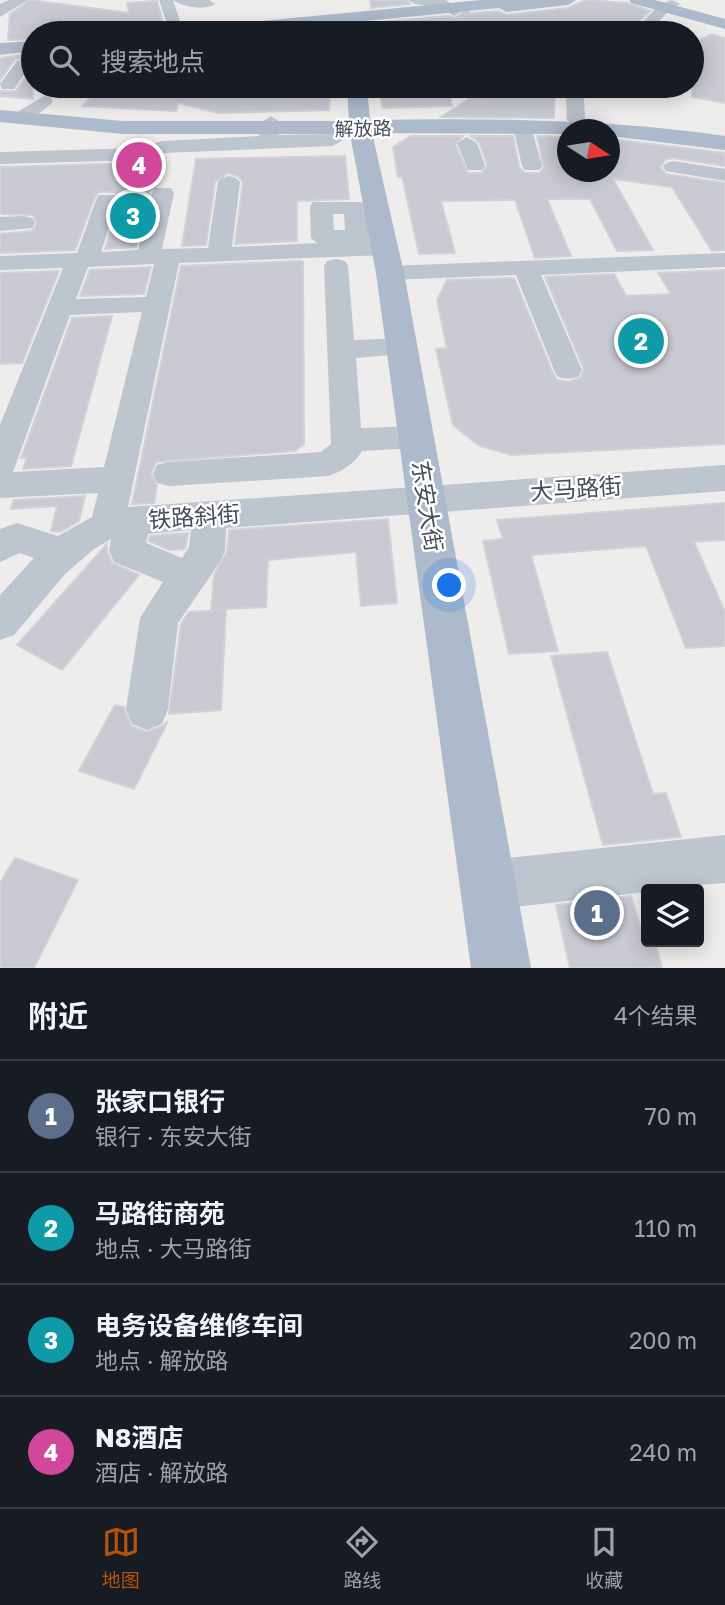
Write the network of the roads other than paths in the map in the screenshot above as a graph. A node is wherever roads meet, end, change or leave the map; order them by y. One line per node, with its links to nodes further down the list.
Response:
1 (21, 0): 11 (street)
2 (166, 0): 13 (street)
3 (180, 0): 8 (street)
4 (415, 0): 10 (street)
5 (532, 0): 10 (main road)
6 (568, 0): 10 (main road)
7 (637, 0): 9 (main road)
8 (208, 4)
9 (666, 4): 12 (main road); 15 (street); 16 (main road)
10 (456, 11): 14 (main road)
11 (0, 13)
12 (725, 18)
13 (173, 21)
14 (378, 21)
15 (650, 21)
16 (725, 23)
17 (21, 49): 18 (main road)
18 (0, 51)
19 (21, 68): 20 (street)
20 (8, 85)
21 (575, 98): 26 (street)
22 (481, 100): 24 (main road, 解放路); 25 (main road, 解放路)
23 (27, 110): 29 (main road, 解放路)
24 (352, 119): 30 (main road, 解放路); 31 (main road, 解放路); 46 (main road, 东安大街)
25 (571, 119)
26 (576, 119)
27 (620, 124): 32 (main road, 解放路)
28 (522, 126): 30 (main road, 解放路); 34 (main road, 解放路); 37 (street)
29 (66, 127): 31 (main road, 解放路); 33 (street)
30 (465, 134): 36 (street)
31 (169, 135): 35 (street)
32 (725, 135)
33 (0, 140)
34 (725, 143)
35 (0, 158)
36 (475, 166)
37 (532, 166)
38 (673, 167): 39 (street)
39 (725, 175)
40 (229, 182): 45 (street)
41 (163, 193): 47 (street)
42 (107, 200): 48 (street)
43 (24, 223): 44 (street)
44 (0, 224)
45 (219, 254): 46 (street); 47 (street)
46 (366, 254): 51 (street); 54 (main road, 东安大街); 55 (street)
47 (158, 257): 48 (street); 52 (street)
48 (82, 260): 50 (street); 53 (street)
49 (725, 260): 51 (street)
50 (0, 263)
51 (525, 267): 56 (street)
52 (157, 304): 53 (street); 62 (street)
53 (60, 307): 59 (street)
54 (403, 347): 55 (street); 57 (main road, 东安大街)
55 (341, 350): 58 (street)
56 (568, 370)
57 (417, 437): 58 (street); 64 (main road, 东安大街)
58 (346, 440): 60 (street)
59 (0, 466)
60 (169, 474)
61 (725, 478): 64 (street, 大马路街)
62 (118, 479): 63 (street); 66 (street)
63 (0, 485)
64 (427, 499): 65 (street, 铁路斜街); 73 (main road, 东安大街)
65 (210, 515): 66 (street, 铁路斜街); 69 (street)
66 (120, 523): 68 (street, 铁路斜街); 69 (street)
67 (0, 547): 68 (street)
68 (63, 553): 70 (street, 铁路斜街)
69 (189, 577): 71 (street)
70 (0, 623)
71 (147, 709)
72 (725, 859): 73 (street)
73 (488, 885): 74 (main road, 东安大街)
74 (501, 968)

